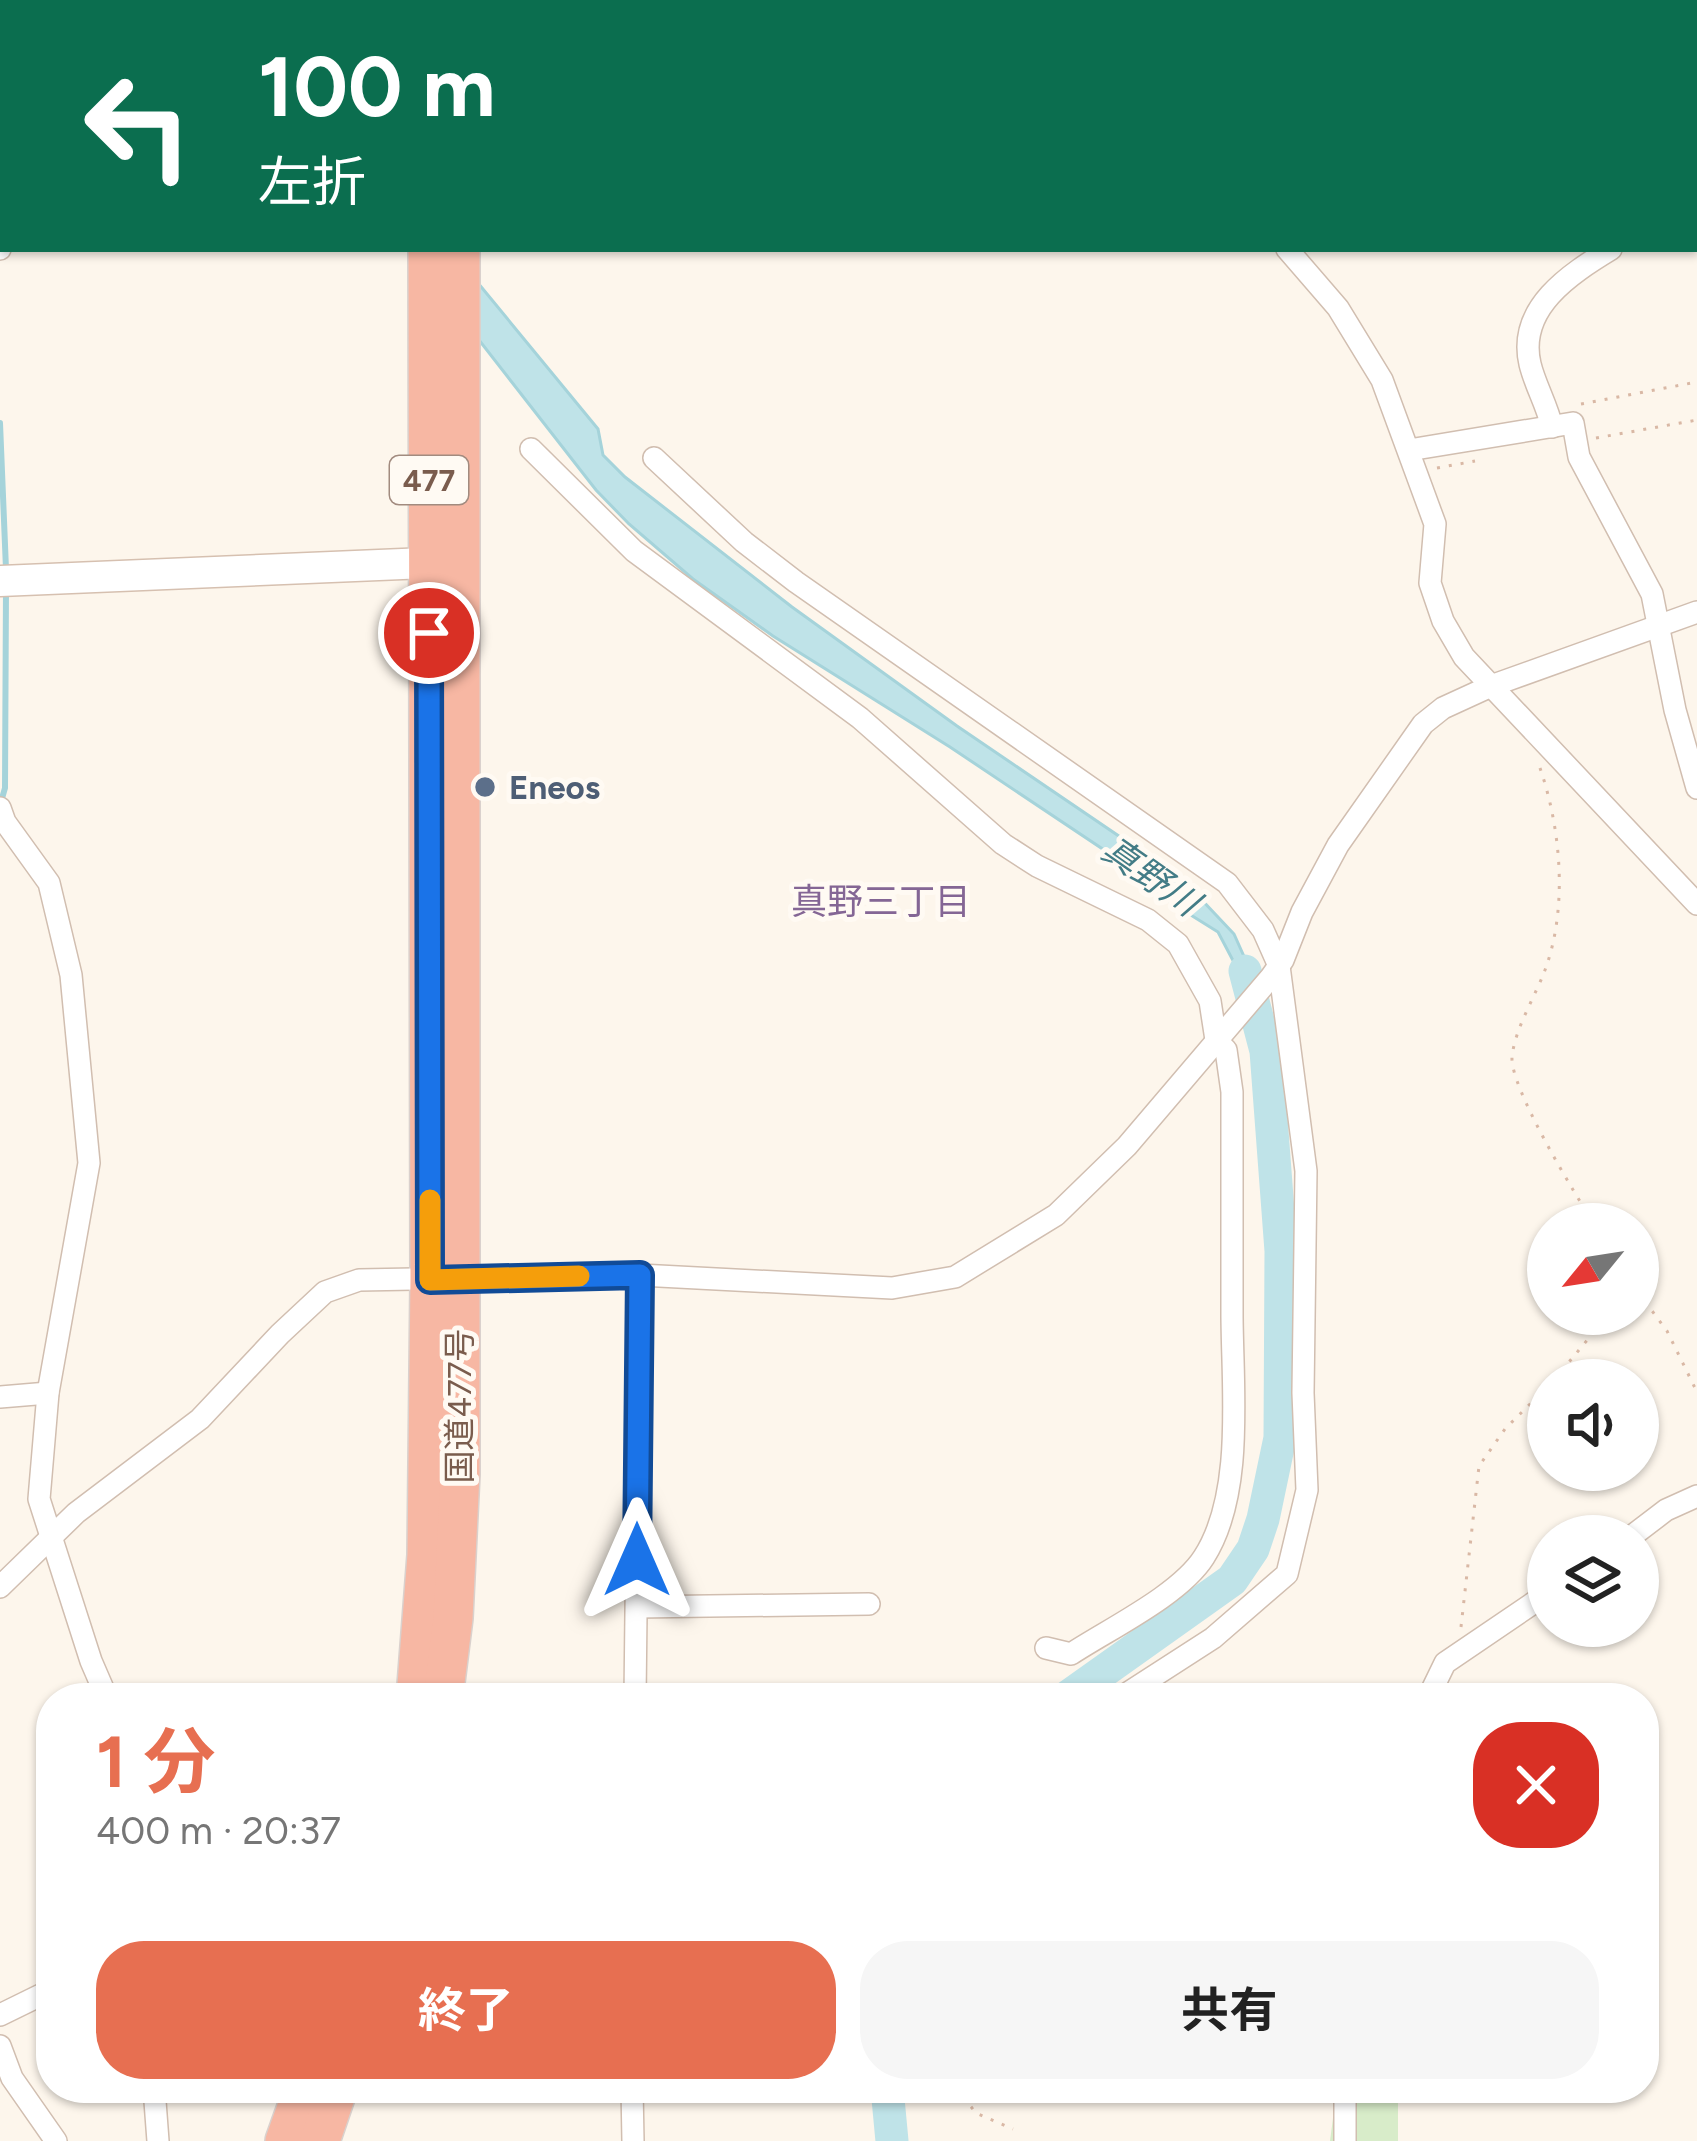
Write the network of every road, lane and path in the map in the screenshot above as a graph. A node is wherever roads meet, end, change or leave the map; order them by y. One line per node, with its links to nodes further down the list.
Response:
1 (428, 252): 5 (highway, 国道477号 / 477)
2 (460, 252): 5 (highway, 国道477号 / 477)
3 (1289, 252): 8 (street)
4 (1606, 252): 6 (street)
5 (444, 381): 10 (highway, 国道477号 / 477)
6 (1552, 427): 8 (street); 13 (street)
7 (531, 448): 20 (street)
8 (1409, 450): 14 (street)
9 (654, 458): 19 (street)
10 (443, 563): 11 (street); 23 (highway, 国道477号 / 477)
11 (0, 580)
12 (1697, 612): 13 (street)
13 (1658, 626): 14 (street); 16 (street)
14 (1491, 686): 18 (street); 19 (street)
15 (1540, 767): 21 (path)
16 (1697, 788)
17 (0, 808): 28 (street)
18 (1697, 904)
19 (1275, 971): 20 (street); 44 (street)
20 (1221, 1034): 22 (street); 38 (street)
21 (1583, 1203)
22 (640, 1275): 23 (street); 36 (street)
23 (445, 1278): 33 (street); 41 (highway, 国道477号 / 477); 42 (highway, 国道477号 / 477)
24 (1659, 1321): 27 (path)
25 (1592, 1335): 26 (path)
26 (1572, 1359)
27 (1697, 1392)
28 (48, 1393): 29 (street); 33 (street)
29 (0, 1397)
30 (1527, 1407): 39 (path)
31 (1697, 1496): 32 (street)
32 (1659, 1515)
33 (51, 1540): 34 (street); 40 (street)
34 (0, 1587)
35 (869, 1604): 36 (street)
36 (637, 1607): 43 (street)
37 (1527, 1607): 39 (street)
38 (1046, 1648)
39 (1461, 1651): 45 (street)
40 (101, 1683)
41 (417, 1683)
42 (444, 1683)
43 (635, 1683)
44 (1143, 1683)
45 (1436, 1683)
46 (36, 1997): 47 (street)
47 (0, 2015)
48 (0, 2046): 56 (street)
49 (155, 2103): 57 (street)
50 (298, 2103): 58 (highway)
51 (333, 2103): 59 (highway)
52 (632, 2103): 60 (street)
53 (968, 2103): 55 (path)
54 (1345, 2103): 61 (street)
55 (1013, 2129)
56 (56, 2141)
57 (158, 2141)
58 (284, 2141)
59 (320, 2141)
60 (632, 2141)
61 (1345, 2141)

